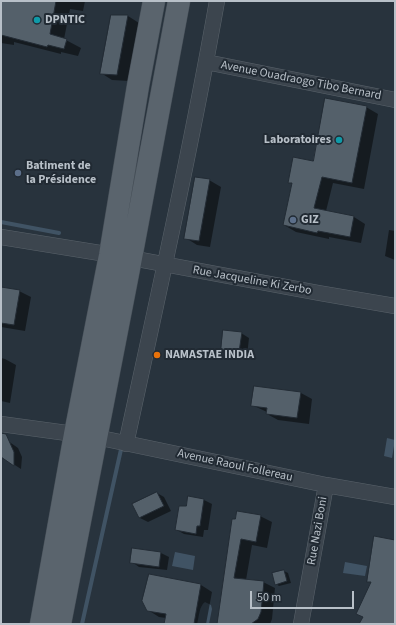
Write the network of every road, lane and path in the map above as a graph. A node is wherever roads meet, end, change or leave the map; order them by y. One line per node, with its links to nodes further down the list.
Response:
1 (154, 1): 7 (main road)
2 (179, 1): 8 (main road)
3 (217, 1): 4 (street)
4 (206, 62): 5 (street, Avenue Ouadraogo Tibo Bernard); 9 (street)
5 (395, 100)
6 (1, 238): 7 (street, Rue Jacqueline Ki Zerbo)
7 (110, 255): 8 (street, Rue Jacqueline Ki Zerbo); 12 (main road)
8 (132, 258): 9 (street, Rue Jacqueline Ki Zerbo); 12 (main road)
9 (165, 265): 10 (street, Rue Jacqueline Ki Zerbo); 13 (street)
10 (395, 306)
11 (1, 424): 12 (street, Avenue Raoul Follereau)
12 (85, 436): 13 (street, Avenue Raoul Follereau); 16 (main road); 17 (main road)
13 (126, 444): 14 (street, Avenue Raoul Follereau)
14 (326, 484): 15 (street, Avenue Raoul Follereau); 18 (street, Rue Nazi Boni)
15 (395, 497)
16 (41, 624)
17 (60, 624)
18 (301, 624)

